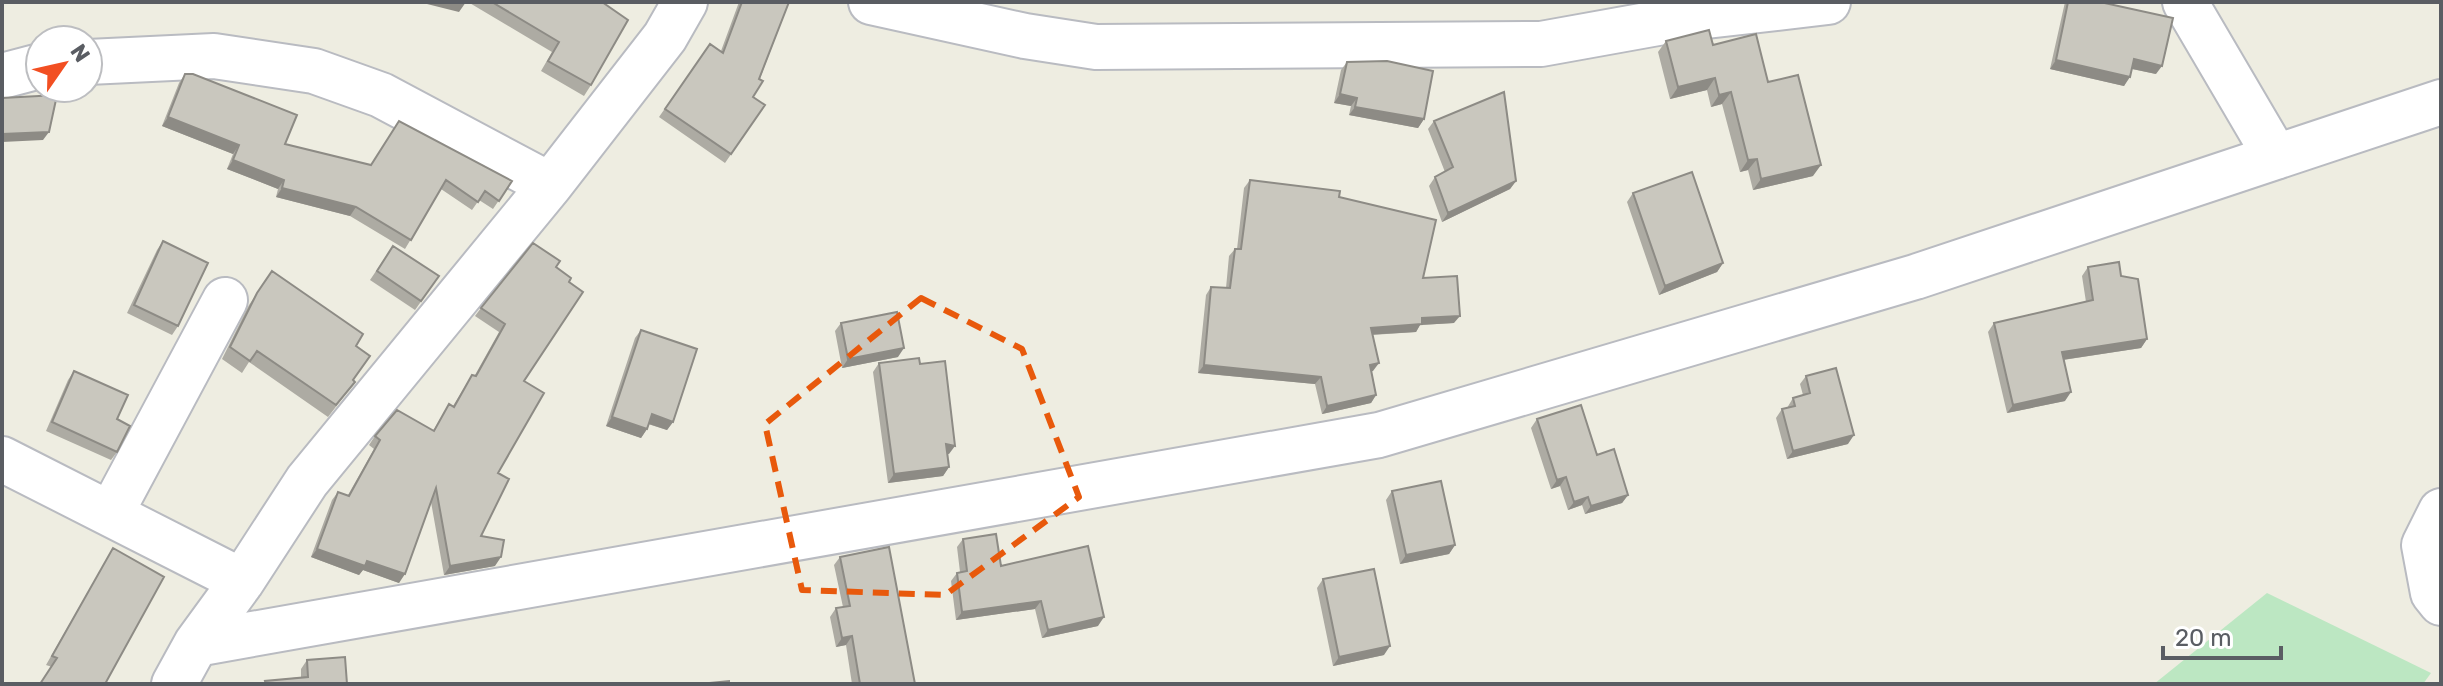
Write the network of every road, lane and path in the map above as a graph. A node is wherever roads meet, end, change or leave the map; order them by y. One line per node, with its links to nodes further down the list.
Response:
1 (685, 2): 8 (street)
2 (871, 2): 3 (street)
3 (1828, 2)
4 (2185, 2): 7 (street)
5 (104, 61): 8 (street)
6 (2441, 102): 7 (street)
7 (2276, 157): 15 (street)
8 (550, 185): 13 (street)
9 (225, 300): 12 (street)
10 (2, 459): 12 (street)
11 (2441, 511): 14 (street)
12 (111, 513): 13 (street)
13 (242, 581): 15 (street)
14 (2441, 603)
15 (196, 644): 16 (street)
16 (174, 684)

